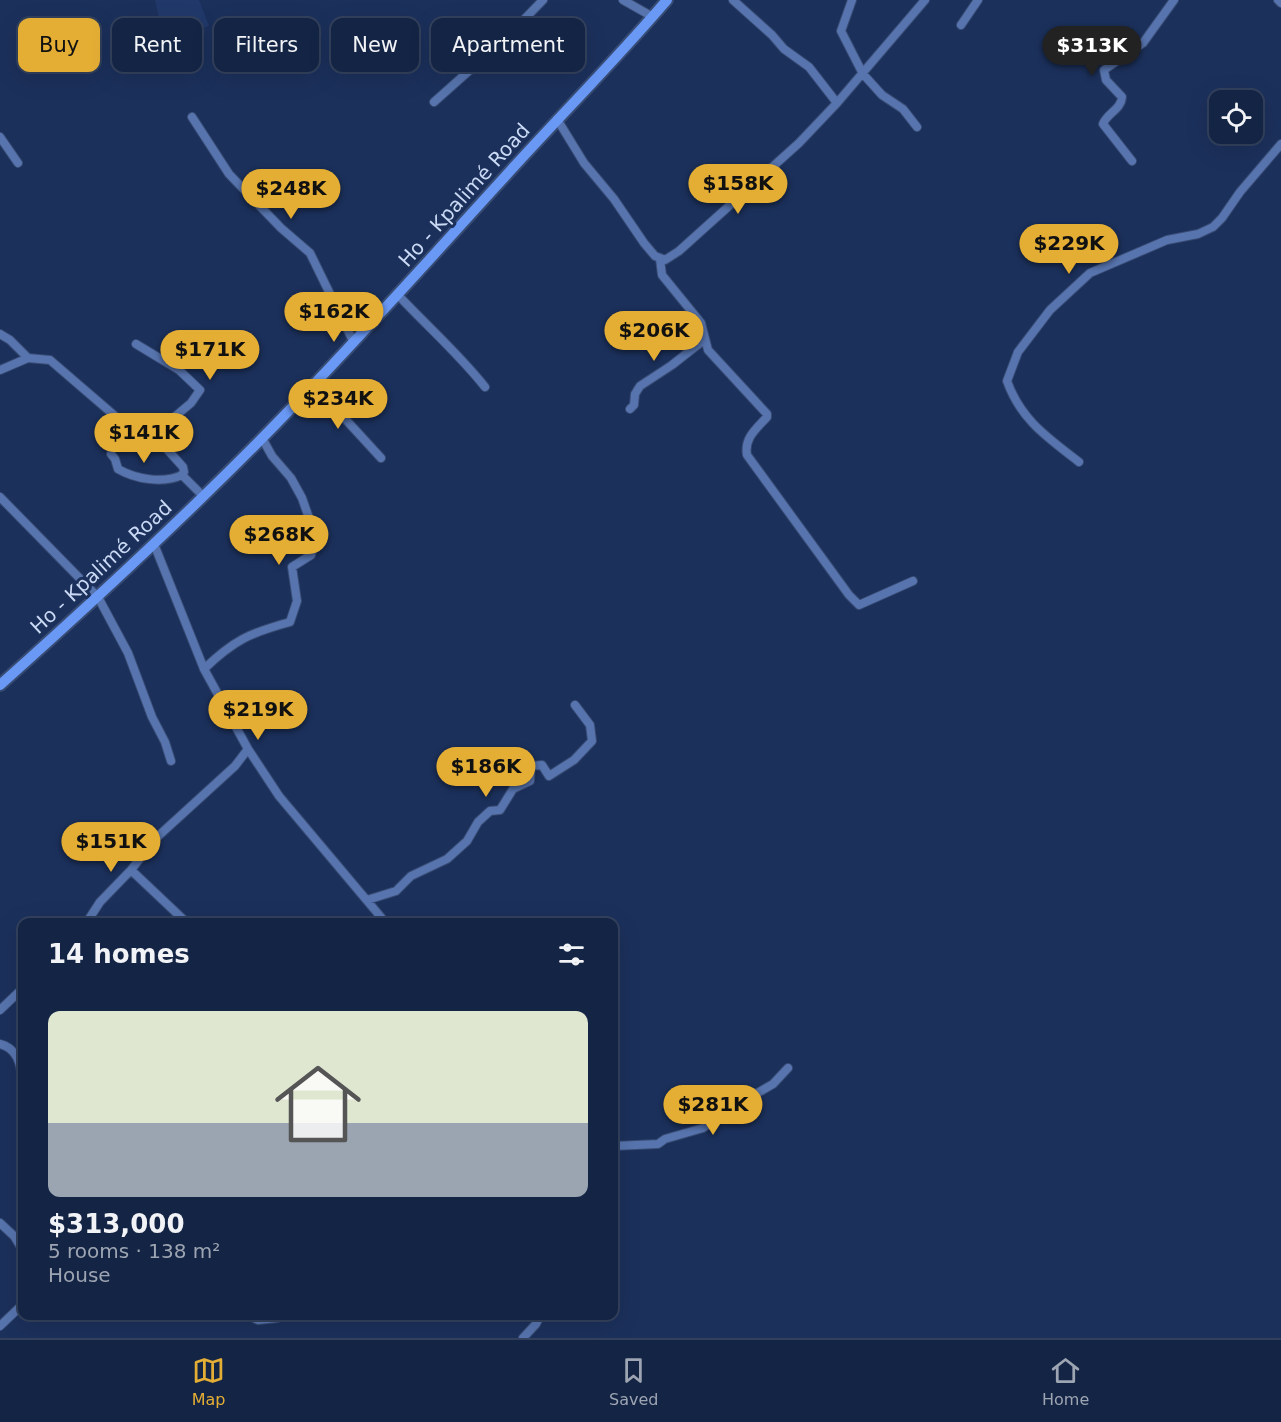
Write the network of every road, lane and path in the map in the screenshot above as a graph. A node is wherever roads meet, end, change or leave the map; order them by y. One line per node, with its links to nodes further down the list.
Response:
1 (543, 0): 12 (street)
2 (623, 0): 9 (street)
3 (667, 0): 9 (main road, Ho - Kpalimé Road)
4 (733, 0): 13 (street)
5 (852, 0): 11 (street)
6 (925, 0): 11 (street)
7 (978, 0): 10 (street)
8 (1174, 0): 19 (street)
9 (653, 17): 15 (main road, Ho - Kpalimé Road)
10 (961, 25)
11 (863, 74): 13 (street); 16 (street)
12 (434, 102)
13 (837, 103): 21 (street)
14 (192, 117): 25 (street)
15 (557, 119): 21 (street); 22 (main road, Ho - Kpalimé Road)
16 (917, 127)
17 (0, 136): 20 (street)
18 (1281, 144): 36 (street)
19 (1132, 161)
20 (18, 163)
21 (660, 259): 24 (street)
22 (398, 296): 25 (main road, Ho - Kpalimé Road); 30 (street)
23 (0, 334): 27 (street)
24 (705, 339): 31 (street); 41 (street)
25 (354, 343): 29 (main road, Ho - Kpalimé Road)
26 (135, 344): 32 (street)
27 (28, 358): 28 (street); 32 (street)
28 (0, 370)
29 (314, 385): 33 (main road, Ho - Kpalimé Road); 35 (street)
30 (484, 387)
31 (630, 409)
32 (156, 437): 37 (street)
33 (262, 438): 38 (main road, Ho - Kpalimé Road); 43 (street)
34 (111, 454): 37 (street)
35 (381, 458)
36 (1079, 462)
37 (182, 475): 38 (street)
38 (203, 496): 40 (main road, Ho - Kpalimé Road)
39 (0, 497): 42 (street)
40 (154, 544): 42 (main road, Ho - Kpalimé Road); 43 (street)
41 (913, 581)
42 (98, 597): 44 (main road, Ho - Kpalimé Road); 47 (street)
43 (204, 669): 46 (street)
44 (0, 685)
45 (575, 705): 49 (street)
46 (248, 749): 48 (street); 49 (street)
47 (171, 761)
48 (131, 870): 50 (street); 51 (street)
49 (367, 900): 52 (street)
50 (90, 918)
51 (182, 918)
52 (383, 918)
53 (18, 993): 54 (street)
54 (0, 1010)
55 (0, 1044): 56 (street)
56 (18, 1061)
57 (788, 1068): 58 (street)
58 (618, 1146)
59 (0, 1222): 60 (street)
60 (18, 1242)
61 (18, 1309): 63 (street)
62 (538, 1320): 64 (street)
63 (0, 1326)
64 (523, 1338)

